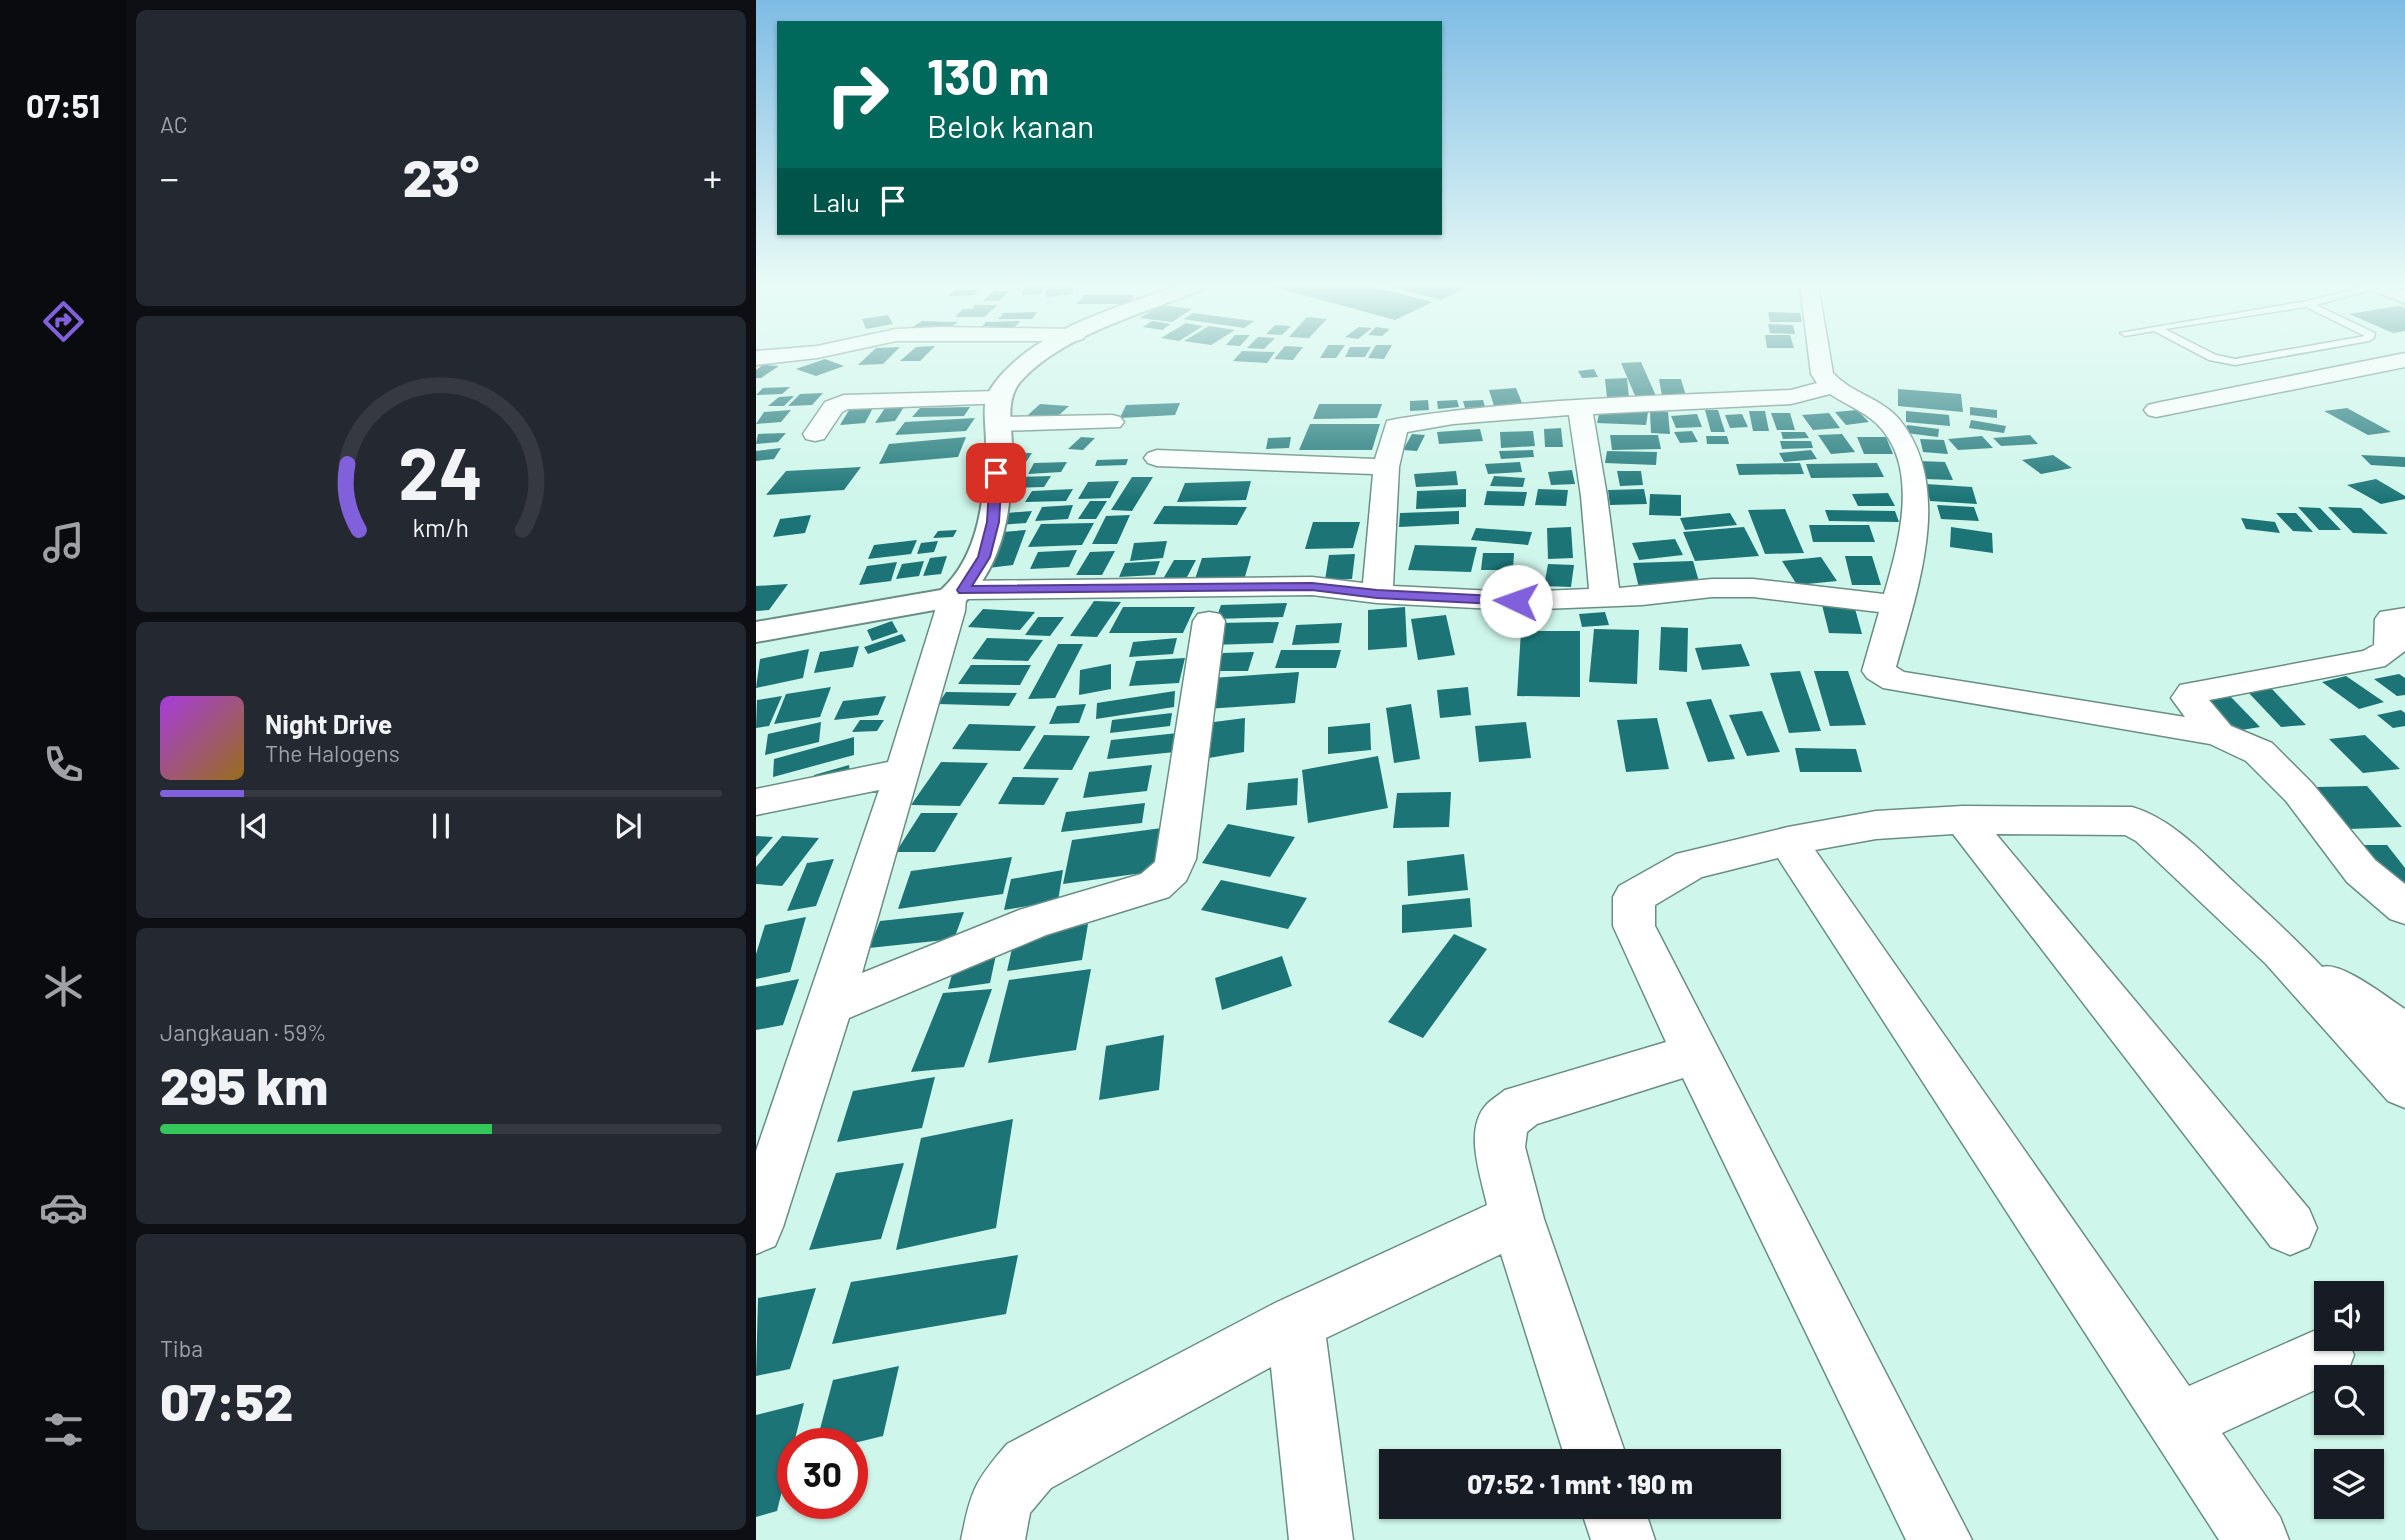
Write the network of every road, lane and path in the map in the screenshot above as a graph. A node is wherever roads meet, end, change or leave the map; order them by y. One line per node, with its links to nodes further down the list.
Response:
1 (1037, 357): 9 (street)
2 (1819, 357): 6 (street)
3 (2211, 357): 4 (lane)
4 (2264, 357)
5 (2405, 360): 8 (street)
6 (1830, 385): 7 (street); 17 (street)
7 (1580, 408): 13 (street); 16 (street)
8 (2156, 410)
9 (998, 411): 10 (street); 11 (street); 14 (street)
10 (1112, 422)
11 (815, 434)
12 (1157, 458): 13 (street)
13 (1386, 467): 15 (street)
14 (957, 594): 15 (street); 20 (street); 22 (street)
15 (1377, 594): 16 (street)
16 (1605, 597): 17 (street)
17 (1896, 605): 21 (street)
18 (2405, 617): 21 (street)
19 (1209, 621): 28 (street)
20 (756, 632)
21 (2218, 734): 26 (street)
22 (903, 772): 23 (street); 28 (street)
23 (756, 802)
24 (1963, 820): 25 (street); 27 (street); 34 (street)
25 (1788, 841): 30 (street); 37 (street)
26 (2405, 908)
27 (2281, 952): 29 (street); 31 (street)
28 (830, 1006): 33 (street)
29 (2405, 1033)
30 (1695, 1054): 32 (street); 43 (street)
31 (2405, 1086)
32 (1517, 1219): 35 (street); 38 (street)
33 (756, 1227)
34 (2290, 1228)
35 (1295, 1323): 40 (street); 41 (street)
36 (2325, 1354): 37 (street)
37 (2179, 1422): 44 (street)
38 (1593, 1449)
39 (1616, 1519): 42 (street)
40 (993, 1540)
41 (1321, 1540)
42 (1623, 1540)
43 (1940, 1540)
44 (2257, 1540)

